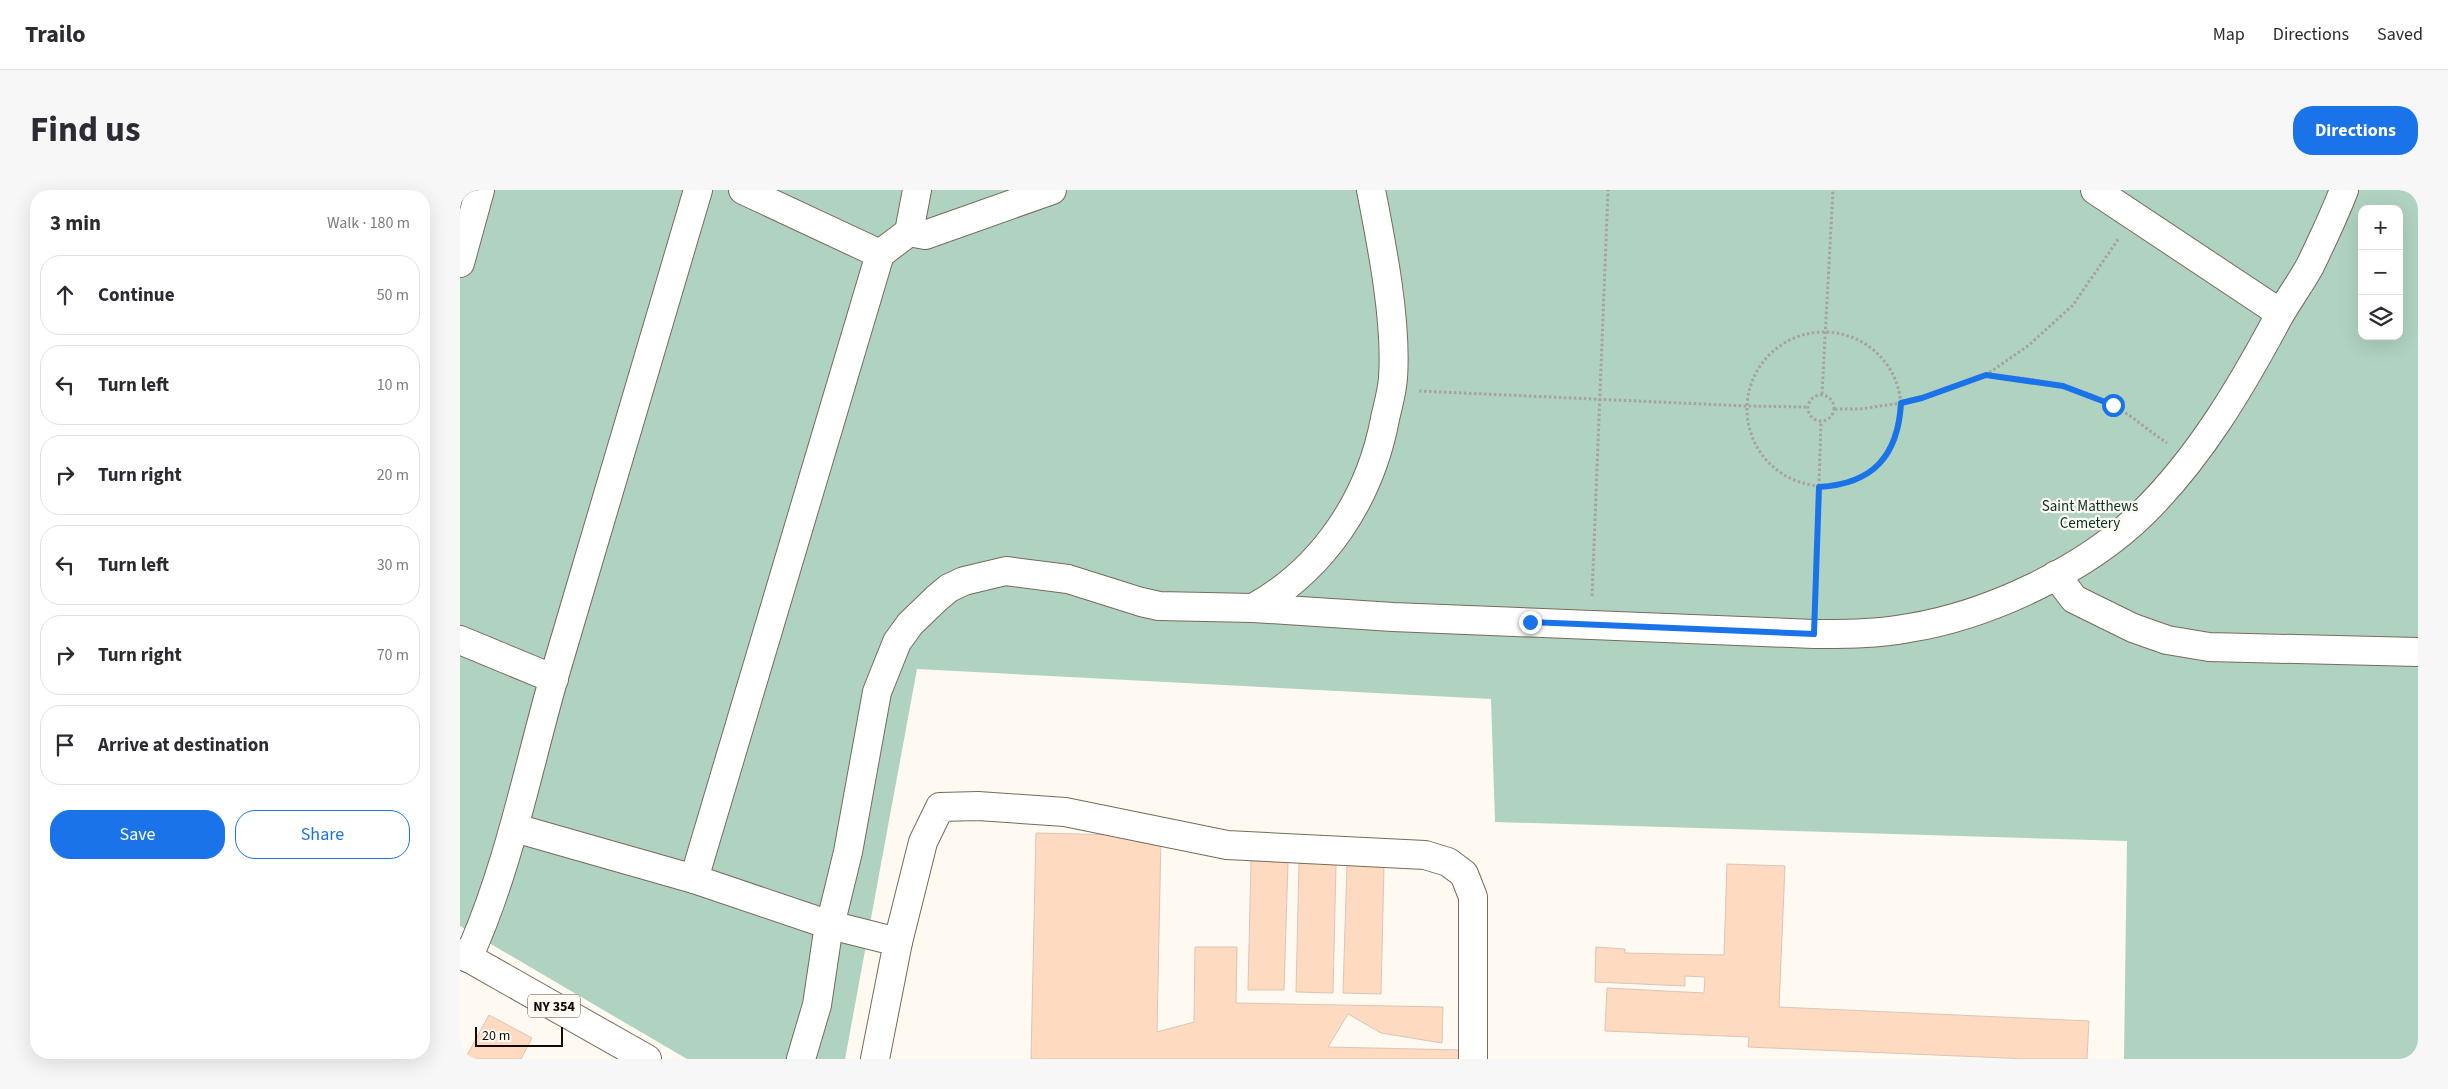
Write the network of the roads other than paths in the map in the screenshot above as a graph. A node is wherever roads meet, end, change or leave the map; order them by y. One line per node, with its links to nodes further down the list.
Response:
1 (480, 190): 11 (main road)
2 (698, 190): 17 (main road)
3 (743, 190): 10 (main road)
4 (917, 190): 9 (main road)
5 (1052, 190): 9 (main road)
6 (1371, 190): 14 (main road)
7 (2095, 190): 12 (main road)
8 (2344, 190): 12 (main road)
9 (909, 232): 10 (main road)
10 (880, 254): 19 (main road)
11 (460, 264)
12 (2280, 313): 13 (main road)
13 (2056, 576): 14 (main road); 16 (main road)
14 (1253, 608): 20 (main road)
15 (460, 640): 17 (main road)
16 (2418, 652)
17 (554, 679): 18 (main road)
18 (515, 828): 19 (main road); 22 (main road)
19 (694, 880): 20 (main road)
20 (830, 925): 21 (main road); 24 (main road)
21 (898, 942): 25 (main road); 26 (main road)
22 (464, 956): 23 (main road, NY 354)
23 (648, 1059)
24 (801, 1059)
25 (875, 1059)
26 (1473, 1059)

